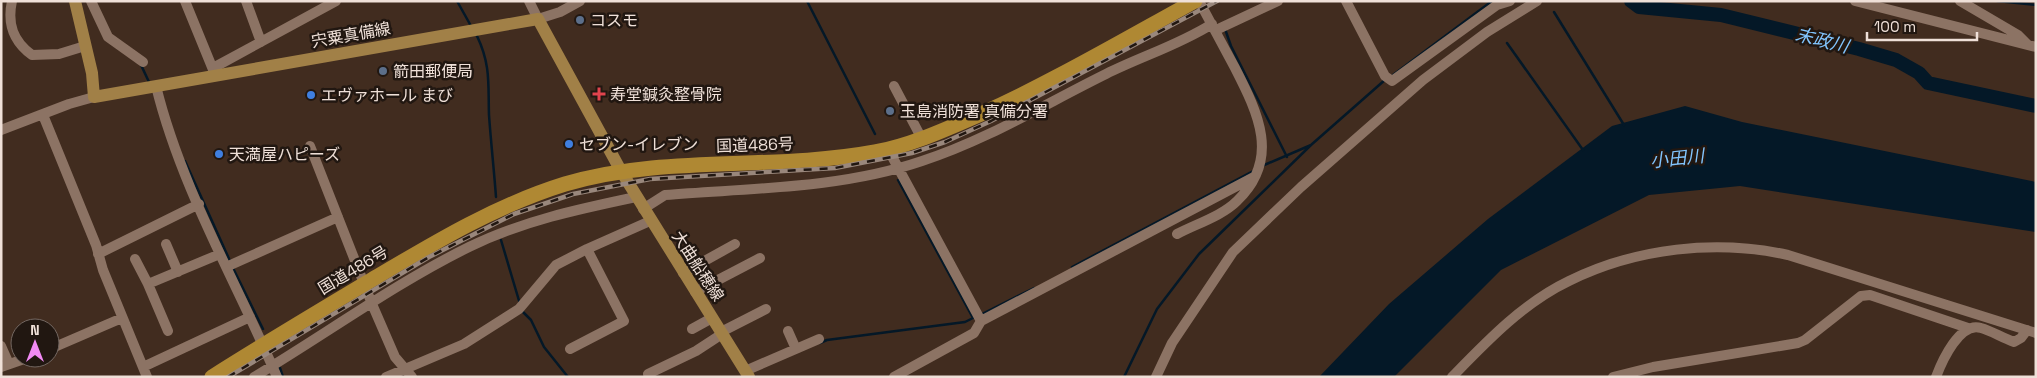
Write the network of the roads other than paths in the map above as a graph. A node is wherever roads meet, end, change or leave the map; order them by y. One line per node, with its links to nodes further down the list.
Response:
1 (12, 1): 20 (street)
2 (75, 1): 20 (main road)
3 (91, 1): 22 (street)
4 (185, 1): 23 (street)
5 (246, 1): 19 (street)
6 (336, 1): 19 (street)
7 (529, 1): 17 (street)
8 (580, 1): 17 (street)
9 (1197, 1): 18 (street); 29 (highway, 国道486号)
10 (1278, 1): 18 (street)
11 (1346, 1): 16 (street)
12 (1510, 1): 16 (street)
13 (1537, 1): 84 (street)
14 (1855, 1): 21 (street)
15 (1961, 2): 21 (street)
16 (1496, 3)
17 (538, 19): 23 (main road, 宍粟真備線); 33 (main road)
18 (1214, 27): 32 (street); 34 (street)
19 (261, 42): 23 (street)
20 (85, 46): 26 (main road)
21 (2032, 46)
22 (143, 62)
23 (214, 72): 24 (main road, 宍粟真備線)
24 (156, 86): 26 (main road, 宍粟真備線); 36 (street)
25 (894, 86): 29 (street)
26 (94, 97): 27 (street)
27 (43, 115): 28 (street); 44 (street)
28 (1, 130)
29 (922, 139): 31 (highway, 国道486号)
30 (310, 146): 38 (street)
31 (888, 149): 32 (street); 33 (highway, 国道486号)
32 (898, 168): 37 (street); 59 (street)
33 (621, 172): 35 (main road, 大曲船穂線); 52 (highway, 国道486号)
34 (1255, 175): 40 (street); 59 (street)
35 (636, 197): 37 (main road, 大曲船穂線); 54 (street)
36 (199, 204): 44 (street); 45 (street)
37 (643, 209): 39 (main road, 大曲船穂線)
38 (338, 217): 48 (street); 52 (street)
39 (650, 221): 43 (street); 50 (main road, 大曲船穂線)
40 (1177, 234)
41 (166, 244): 49 (street)
42 (735, 244): 50 (street)
43 (587, 249): 70 (street); 74 (street)
44 (98, 254): 57 (street)
45 (220, 254): 48 (street); 49 (street)
46 (760, 258): 53 (street)
47 (135, 259): 51 (street)
48 (229, 265): 56 (street)
49 (178, 272): 51 (street)
50 (683, 273): 53 (main road, 大曲船穂線)
51 (148, 284): 62 (street)
52 (365, 284): 54 (street); 67 (highway, 国道486号)
53 (695, 292): 58 (main road, 大曲船穂線)
54 (372, 304): 73 (street); 74 (street)
55 (766, 309): 65 (street)
56 (250, 317): 67 (street); 75 (street)
57 (122, 318): 68 (street); 75 (street)
58 (712, 318): 61 (street); 65 (main road, 大曲船穂線)
59 (981, 321): 83 (street)
60 (1968, 328): 64 (street); 86 (street); 87 (street)
61 (692, 329)
62 (168, 331)
63 (788, 331): 71 (street)
64 (2031, 332): 85 (street)
65 (721, 333): 76 (street); 77 (main road, 大曲船穂線)
66 (819, 339): 71 (street)
67 (263, 344): 73 (street); 78 (highway, 国道486号)
68 (60, 345)
69 (1, 346): 72 (street)
70 (570, 349)
71 (796, 349): 77 (street)
72 (5, 366)
73 (272, 366): 79 (street); 80 (street)
74 (405, 367): 81 (street); 82 (street)
75 (145, 372)
76 (648, 374)
77 (748, 375)
78 (212, 377)
79 (254, 377)
80 (277, 377)
81 (386, 377)
82 (412, 377)
83 (894, 377)
84 (1156, 377)
85 (1452, 377)
86 (1613, 377)
87 (1936, 377)

